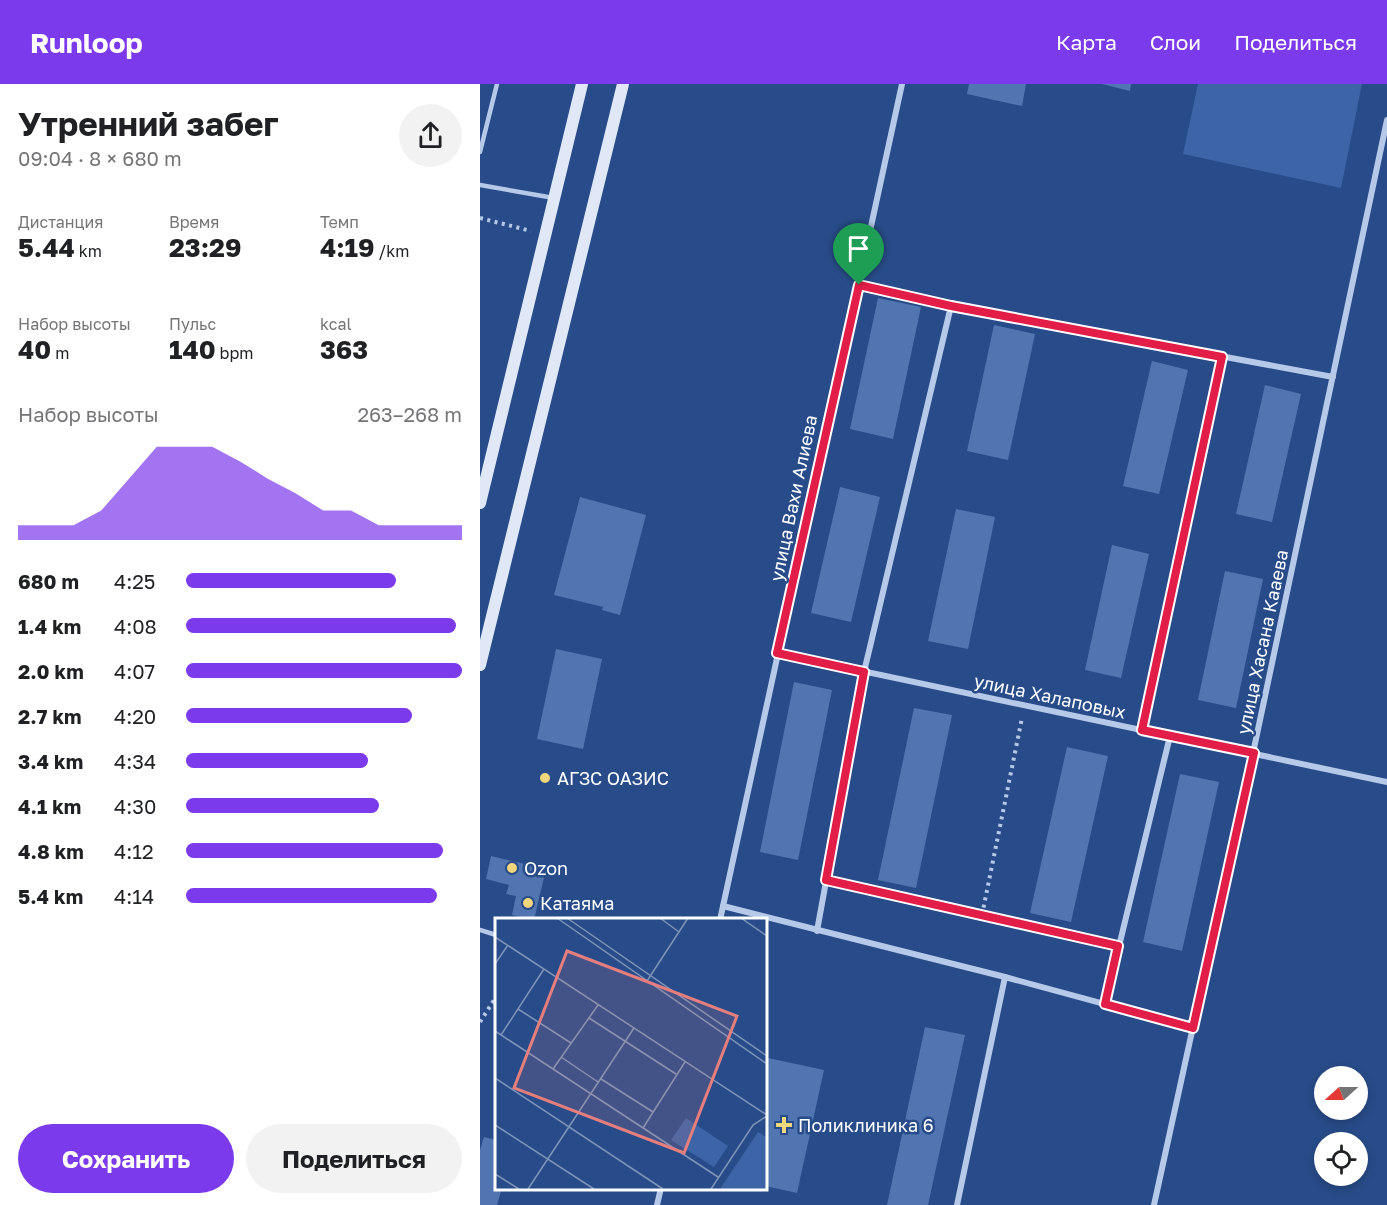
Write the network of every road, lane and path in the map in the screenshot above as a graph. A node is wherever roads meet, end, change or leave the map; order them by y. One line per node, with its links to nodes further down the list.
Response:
1 (497, 84): 6 (lane)
2 (582, 84): 8 (main road)
3 (623, 84): 15 (main road)
4 (902, 84): 9 (street, улица Вахи Алиева)
5 (1387, 120): 12 (street, улица Хасана Кааева)
6 (480, 152)
7 (480, 185): 8 (lane)
8 (554, 198): 13 (main road)
9 (859, 285): 10 (street); 14 (street, улица Вахи Алиева)
10 (951, 306): 11 (street); 16 (street)
11 (1222, 357): 12 (street); 18 (street)
12 (1333, 377): 20 (street, улица Хасана Кааева)
13 (480, 503)
14 (777, 653): 16 (street, улица Халаповых); 23 (street, улица Вахи Алиева)
15 (480, 665)
16 (864, 672): 17 (street, улица Халаповых); 22 (street)
17 (1025, 706): 18 (street, улица Халаповых); 24 (path)
18 (1142, 730): 19 (street, улица Халаповых)
19 (1170, 736): 20 (street, улица Халаповых); 29 (street)
20 (1254, 753): 21 (street, улица Халаповых); 34 (street, улица Хасана Кааева)
21 (1387, 782)
22 (826, 880): 24 (path); 27 (street)
23 (723, 906): 25 (street, улица Вахи Алиева); 27 (street)
24 (982, 915): 29 (path)
25 (720, 918)
26 (480, 930): 28 (lane)
27 (817, 931): 30 (street)
28 (495, 936)
29 (1118, 946): 32 (street)
30 (1005, 977): 32 (street); 37 (street)
31 (495, 999): 33 (path)
32 (1105, 1004): 34 (street)
33 (480, 1022)
34 (1193, 1028): 38 (street, улица Хасана Кааева)
35 (661, 1190): 36 (street)
36 (657, 1205)
37 (957, 1205)
38 (1154, 1205)

